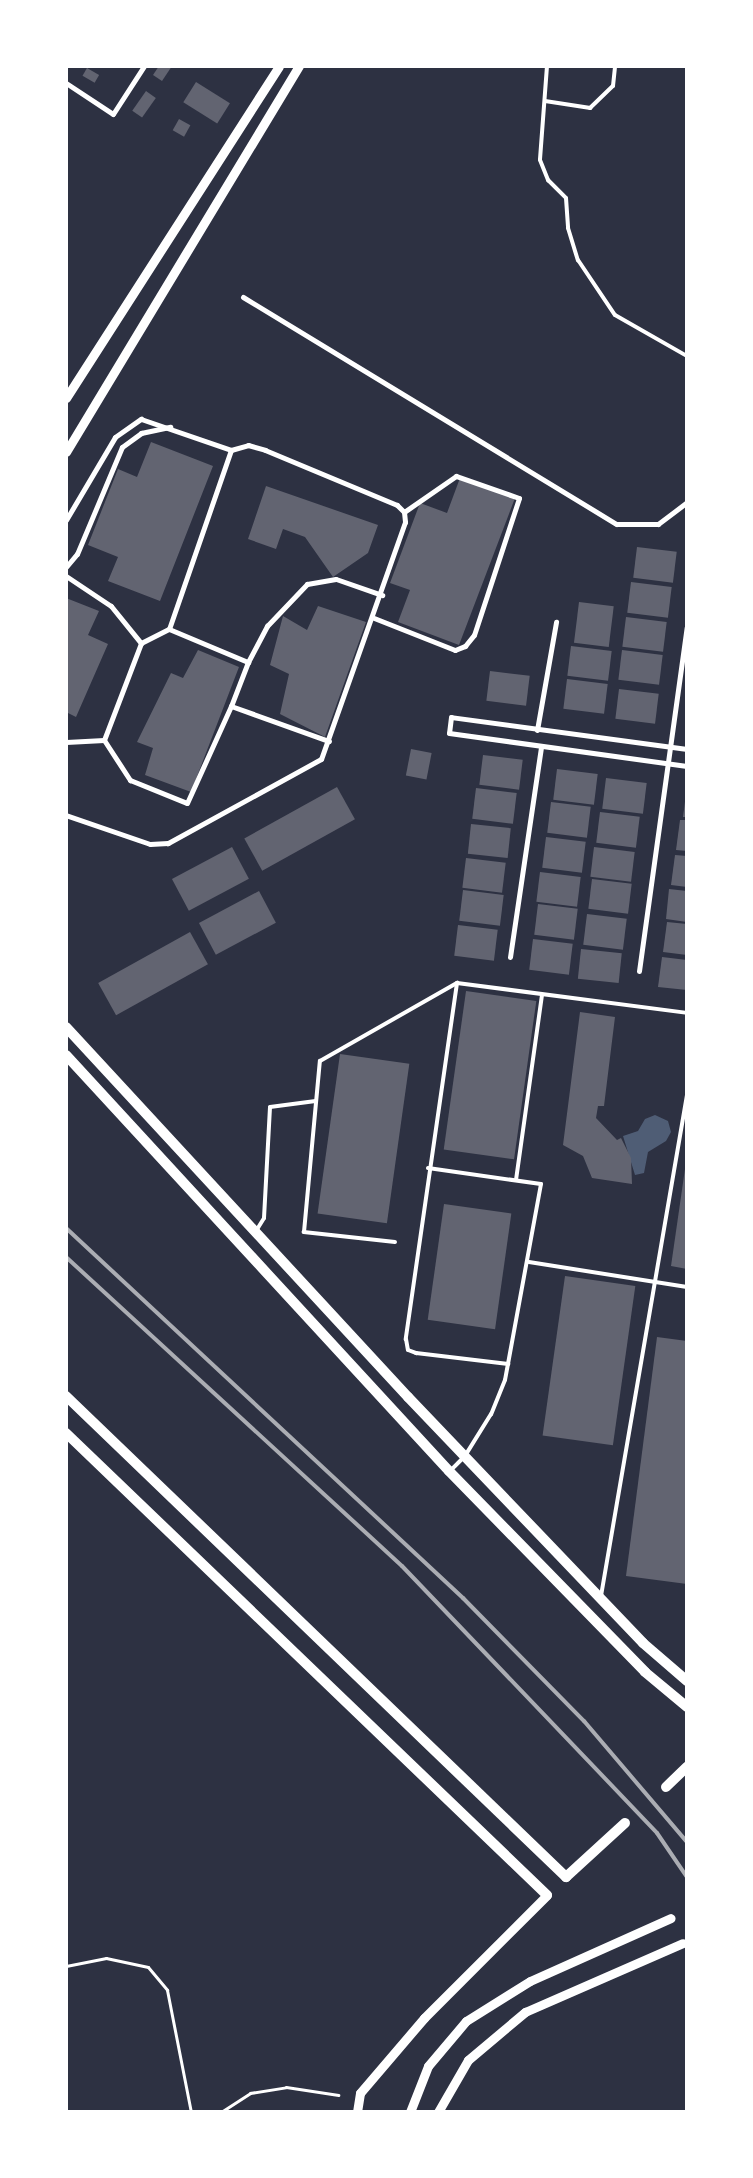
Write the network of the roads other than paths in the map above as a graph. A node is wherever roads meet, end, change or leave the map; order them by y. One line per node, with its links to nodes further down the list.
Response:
1 (144, 66): 6 (street)
2 (279, 66): 10 (street)
3 (299, 66): 13 (street)
4 (546, 66): 7 (lane)
5 (615, 66): 7 (lane)
6 (66, 83)
7 (545, 101): 9 (lane)
8 (243, 296): 14 (street)
9 (687, 356)
10 (66, 398)
11 (172, 427): 12 (street); 16 (street); 17 (street)
12 (231, 450): 15 (street); 23 (street)
13 (66, 452)
14 (687, 502)
15 (404, 512): 19 (street); 20 (street)
16 (66, 520)
17 (66, 568)
18 (66, 576): 24 (street)
19 (382, 595): 20 (street); 25 (street)
20 (374, 618): 29 (street)
21 (556, 622): 27 (street)
22 (687, 627): 31 (street)
23 (169, 629): 24 (street); 25 (street)
24 (141, 644): 28 (street)
25 (248, 662): 26 (street)
26 (230, 706): 28 (street); 29 (street)
27 (537, 730): 31 (street); 32 (street)
28 (104, 740): 30 (street)
29 (329, 741): 36 (street)
30 (66, 742)
31 (670, 746): 33 (street); 34 (street)
32 (541, 747): 34 (street); 37 (street)
33 (687, 749)
34 (668, 764): 35 (street); 38 (street)
35 (687, 766)
36 (66, 815)
37 (510, 957)
38 (639, 971)
39 (457, 983): 40 (lane); 45 (lane); 46 (lane)
40 (542, 994): 41 (lane); 47 (lane)
41 (687, 1013)
42 (66, 1027): 48 (main road)
43 (66, 1055): 57 (main road)
44 (687, 1095): 51 (lane)
45 (316, 1101): 48 (lane); 49 (lane)
46 (428, 1168): 47 (lane); 53 (lane)
47 (516, 1180): 50 (lane)
48 (255, 1234): 56 (main road)
49 (395, 1242)
50 (529, 1262): 51 (lane); 53 (lane)
51 (652, 1283): 52 (lane); 58 (lane)
52 (687, 1287)
53 (508, 1364): 56 (lane)
54 (66, 1396): 63 (main road)
55 (66, 1433): 64 (main road)
56 (465, 1456): 57 (lane); 58 (main road)
57 (449, 1471): 60 (main road)
58 (600, 1598): 59 (main road)
59 (687, 1681)
60 (687, 1707)
61 (687, 1767): 62 (main road)
62 (666, 1787)
63 (625, 1823)
64 (547, 1895): 67 (street)
65 (670, 1918): 68 (street)
66 (683, 1943): 69 (street)
67 (357, 2112)
68 (410, 2112)
69 (438, 2112)

